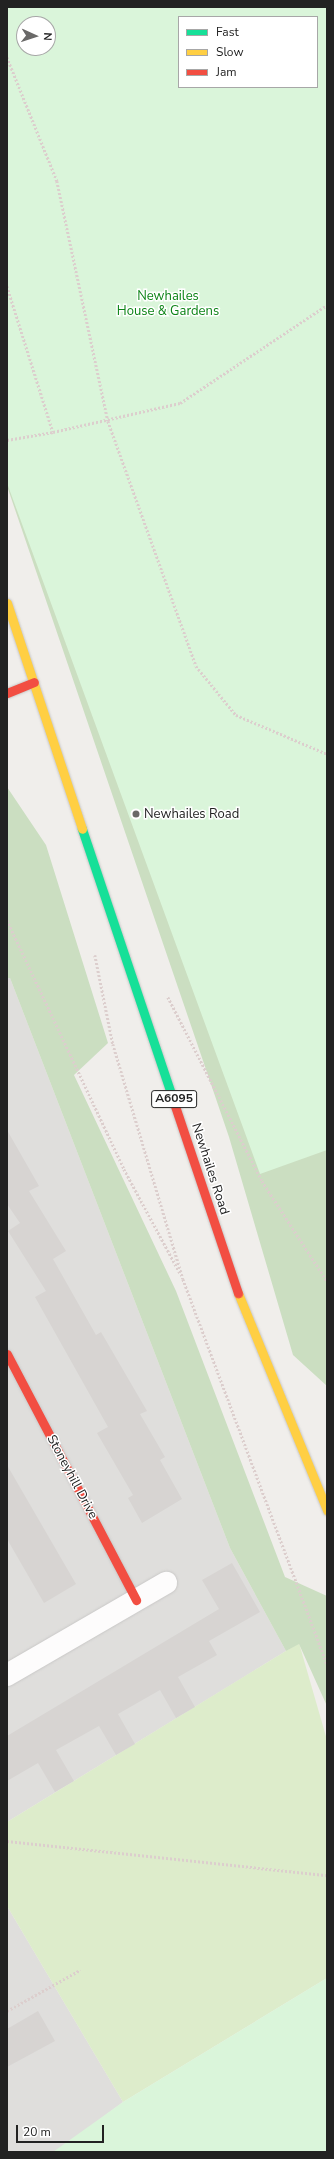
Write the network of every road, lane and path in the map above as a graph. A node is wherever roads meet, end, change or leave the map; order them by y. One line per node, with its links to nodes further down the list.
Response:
1 (7, 57): 4 (path)
2 (7, 286): 5 (path)
3 (327, 305): 4 (path)
4 (108, 421): 5 (path); 10 (path)
5 (53, 432): 6 (path)
6 (7, 440)
7 (7, 603): 8 (main road, Newhailes Road / A6095)
8 (34, 682): 9 (main road); 12 (main road, Newhailes Road / A6095)
9 (7, 693)
10 (327, 754)
11 (7, 920): 14 (path)
12 (114, 921): 14 (path); 17 (main road, Newhailes Road / A6095)
13 (165, 990): 15 (path)
14 (183, 1279): 21 (path)
15 (327, 1281)
16 (7, 1354): 20 (main road, Stoneyhill Drive)
17 (320, 1479): 18 (main road, Newhailes Road / A6095)
18 (327, 1510)
19 (166, 1583): 20 (street)
20 (136, 1600): 22 (street)
21 (327, 1664)
22 (7, 1675)
23 (7, 1841): 24 (path)
24 (327, 1875)
25 (80, 1970): 26 (path)
26 (7, 2011)

